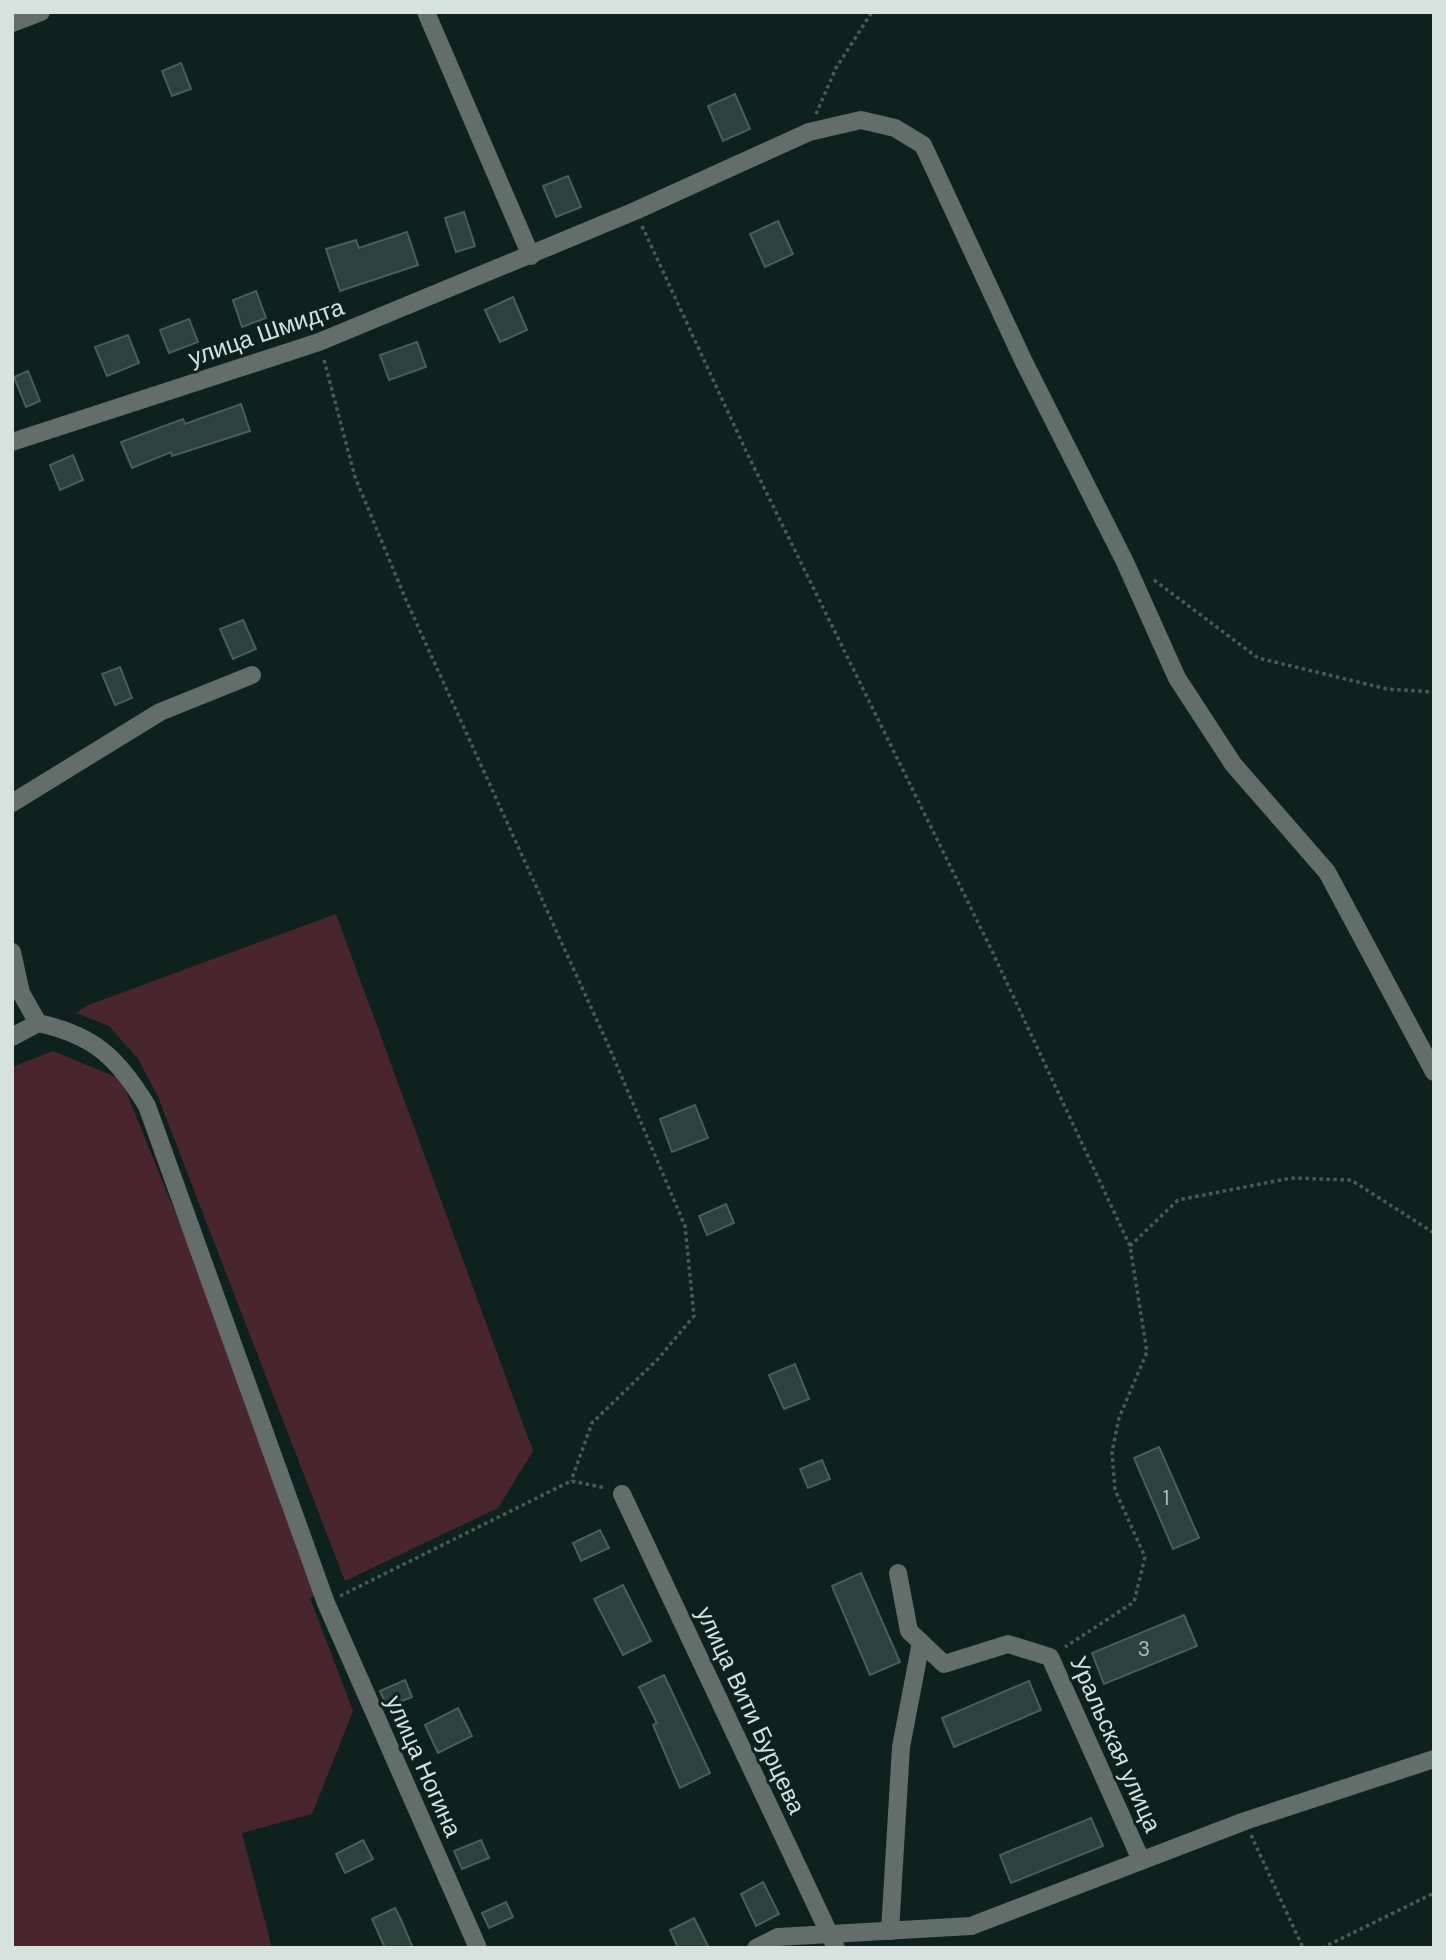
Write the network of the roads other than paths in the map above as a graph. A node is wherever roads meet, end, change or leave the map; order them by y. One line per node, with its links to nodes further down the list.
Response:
1 (41, 12): 3 (street)
2 (426, 12): 4 (street)
3 (12, 23)
4 (531, 256): 5 (street, улица Шмидта); 11 (street, улица Шмидта)
5 (12, 442)
6 (252, 675): 7 (street)
7 (12, 803)
8 (12, 952): 9 (street)
9 (38, 1023): 10 (street); 19 (street, улица Ногина)
10 (12, 1037)
11 (1434, 1072)
12 (622, 1494): 18 (street, улица Вити Бурцева)
13 (898, 1573): 14 (street)
14 (921, 1643): 16 (street, Уральская улица); 17 (street)
15 (1434, 1759): 16 (street)
16 (1141, 1860): 17 (street)
17 (890, 1931): 18 (street)
18 (833, 1941): 20 (street)
19 (478, 1948)
20 (755, 1948)

